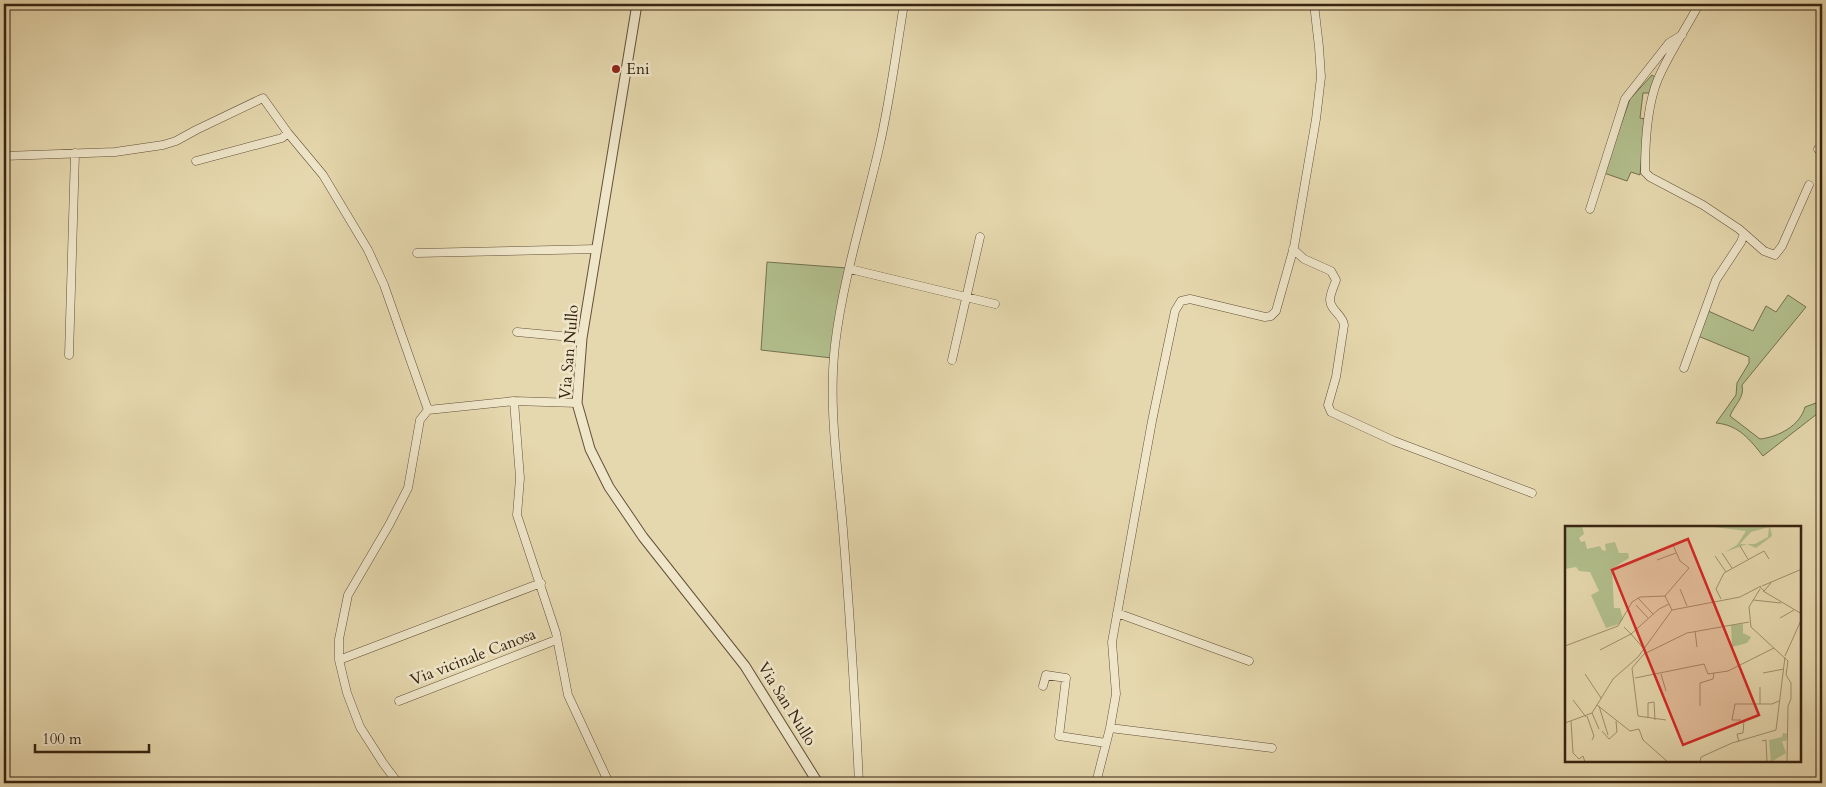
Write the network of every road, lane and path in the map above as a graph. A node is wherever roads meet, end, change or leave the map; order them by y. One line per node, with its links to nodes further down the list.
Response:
1 (637, 4): 14 (street, Via San Nullo)
2 (904, 4): 17 (street)
3 (1314, 4): 15 (street)
4 (1699, 4): 5 (street)
5 (1683, 34): 11 (street); 12 (street)
6 (288, 133): 7 (street); 9 (street); 27 (street)
7 (75, 153): 8 (street); 22 (street)
8 (4, 156)
9 (196, 161)
10 (1809, 185): 12 (street)
11 (1590, 209)
12 (1744, 234): 24 (street)
13 (980, 237): 18 (street)
14 (597, 249): 16 (street); 21 (street, Via San Nullo)
15 (1293, 249): 28 (street); 30 (street)
16 (417, 253)
17 (850, 269): 18 (street); 42 (street)
18 (967, 297): 19 (street); 23 (street)
19 (995, 304)
20 (517, 332): 21 (street)
21 (582, 338): 26 (street, Via San Nullo)
22 (69, 355)
23 (952, 360)
24 (1684, 368)
25 (514, 401): 26 (street); 27 (street); 29 (street)
26 (577, 403): 41 (street, Via San Nullo)
27 (428, 410): 32 (street)
28 (1532, 493)
29 (541, 584): 31 (street); 32 (street)
30 (1117, 612): 33 (street); 36 (street)
31 (556, 640): 35 (street, Via vicinale Canosa); 40 (street)
32 (339, 660): 39 (street)
33 (1249, 661)
34 (1043, 686): 37 (street)
35 (399, 701)
36 (1110, 728): 37 (street); 38 (street)
37 (1106, 743): 43 (street)
38 (1272, 748)
39 (398, 783)
40 (610, 783)
41 (818, 783)
42 (859, 783)
43 (1096, 783)

